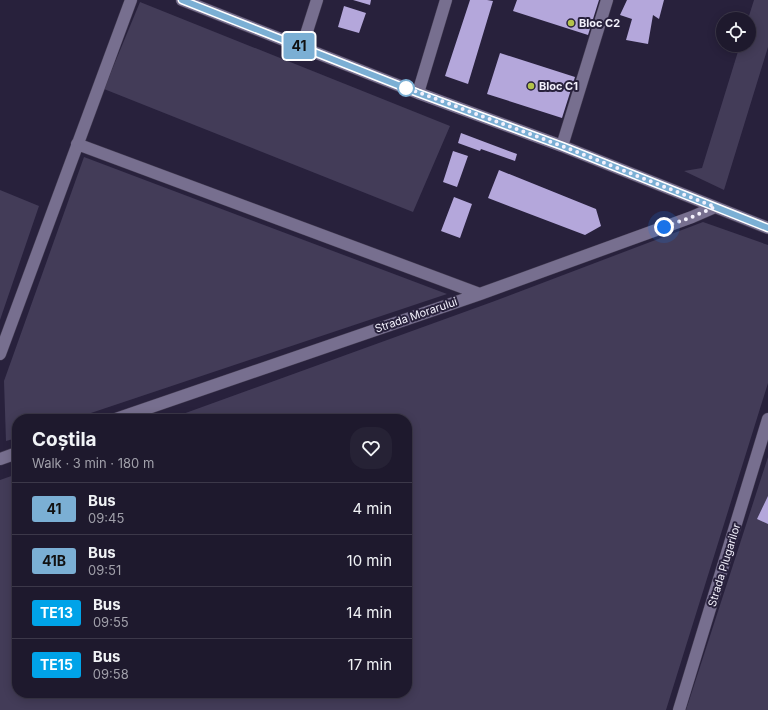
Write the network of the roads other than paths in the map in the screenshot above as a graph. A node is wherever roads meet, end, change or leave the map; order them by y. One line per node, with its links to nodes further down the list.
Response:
1 (131, 0): 8 (street)
2 (182, 0): 6 (street)
3 (317, 0): 6 (street)
4 (446, 0): 7 (street)
5 (607, 0): 9 (street)
6 (302, 47): 7 (street)
7 (418, 93): 9 (street)
8 (77, 144): 12 (street); 13 (street)
9 (562, 146): 10 (street)
10 (715, 207): 11 (street); 12 (street, Strada Morarului)
11 (768, 228)
12 (480, 294): 14 (street, Strada Morarului)
13 (0, 354)
14 (131, 414)
15 (768, 419): 18 (street, Strada Plugarilor)
16 (12, 455): 17 (street)
17 (0, 459)
18 (679, 710)

